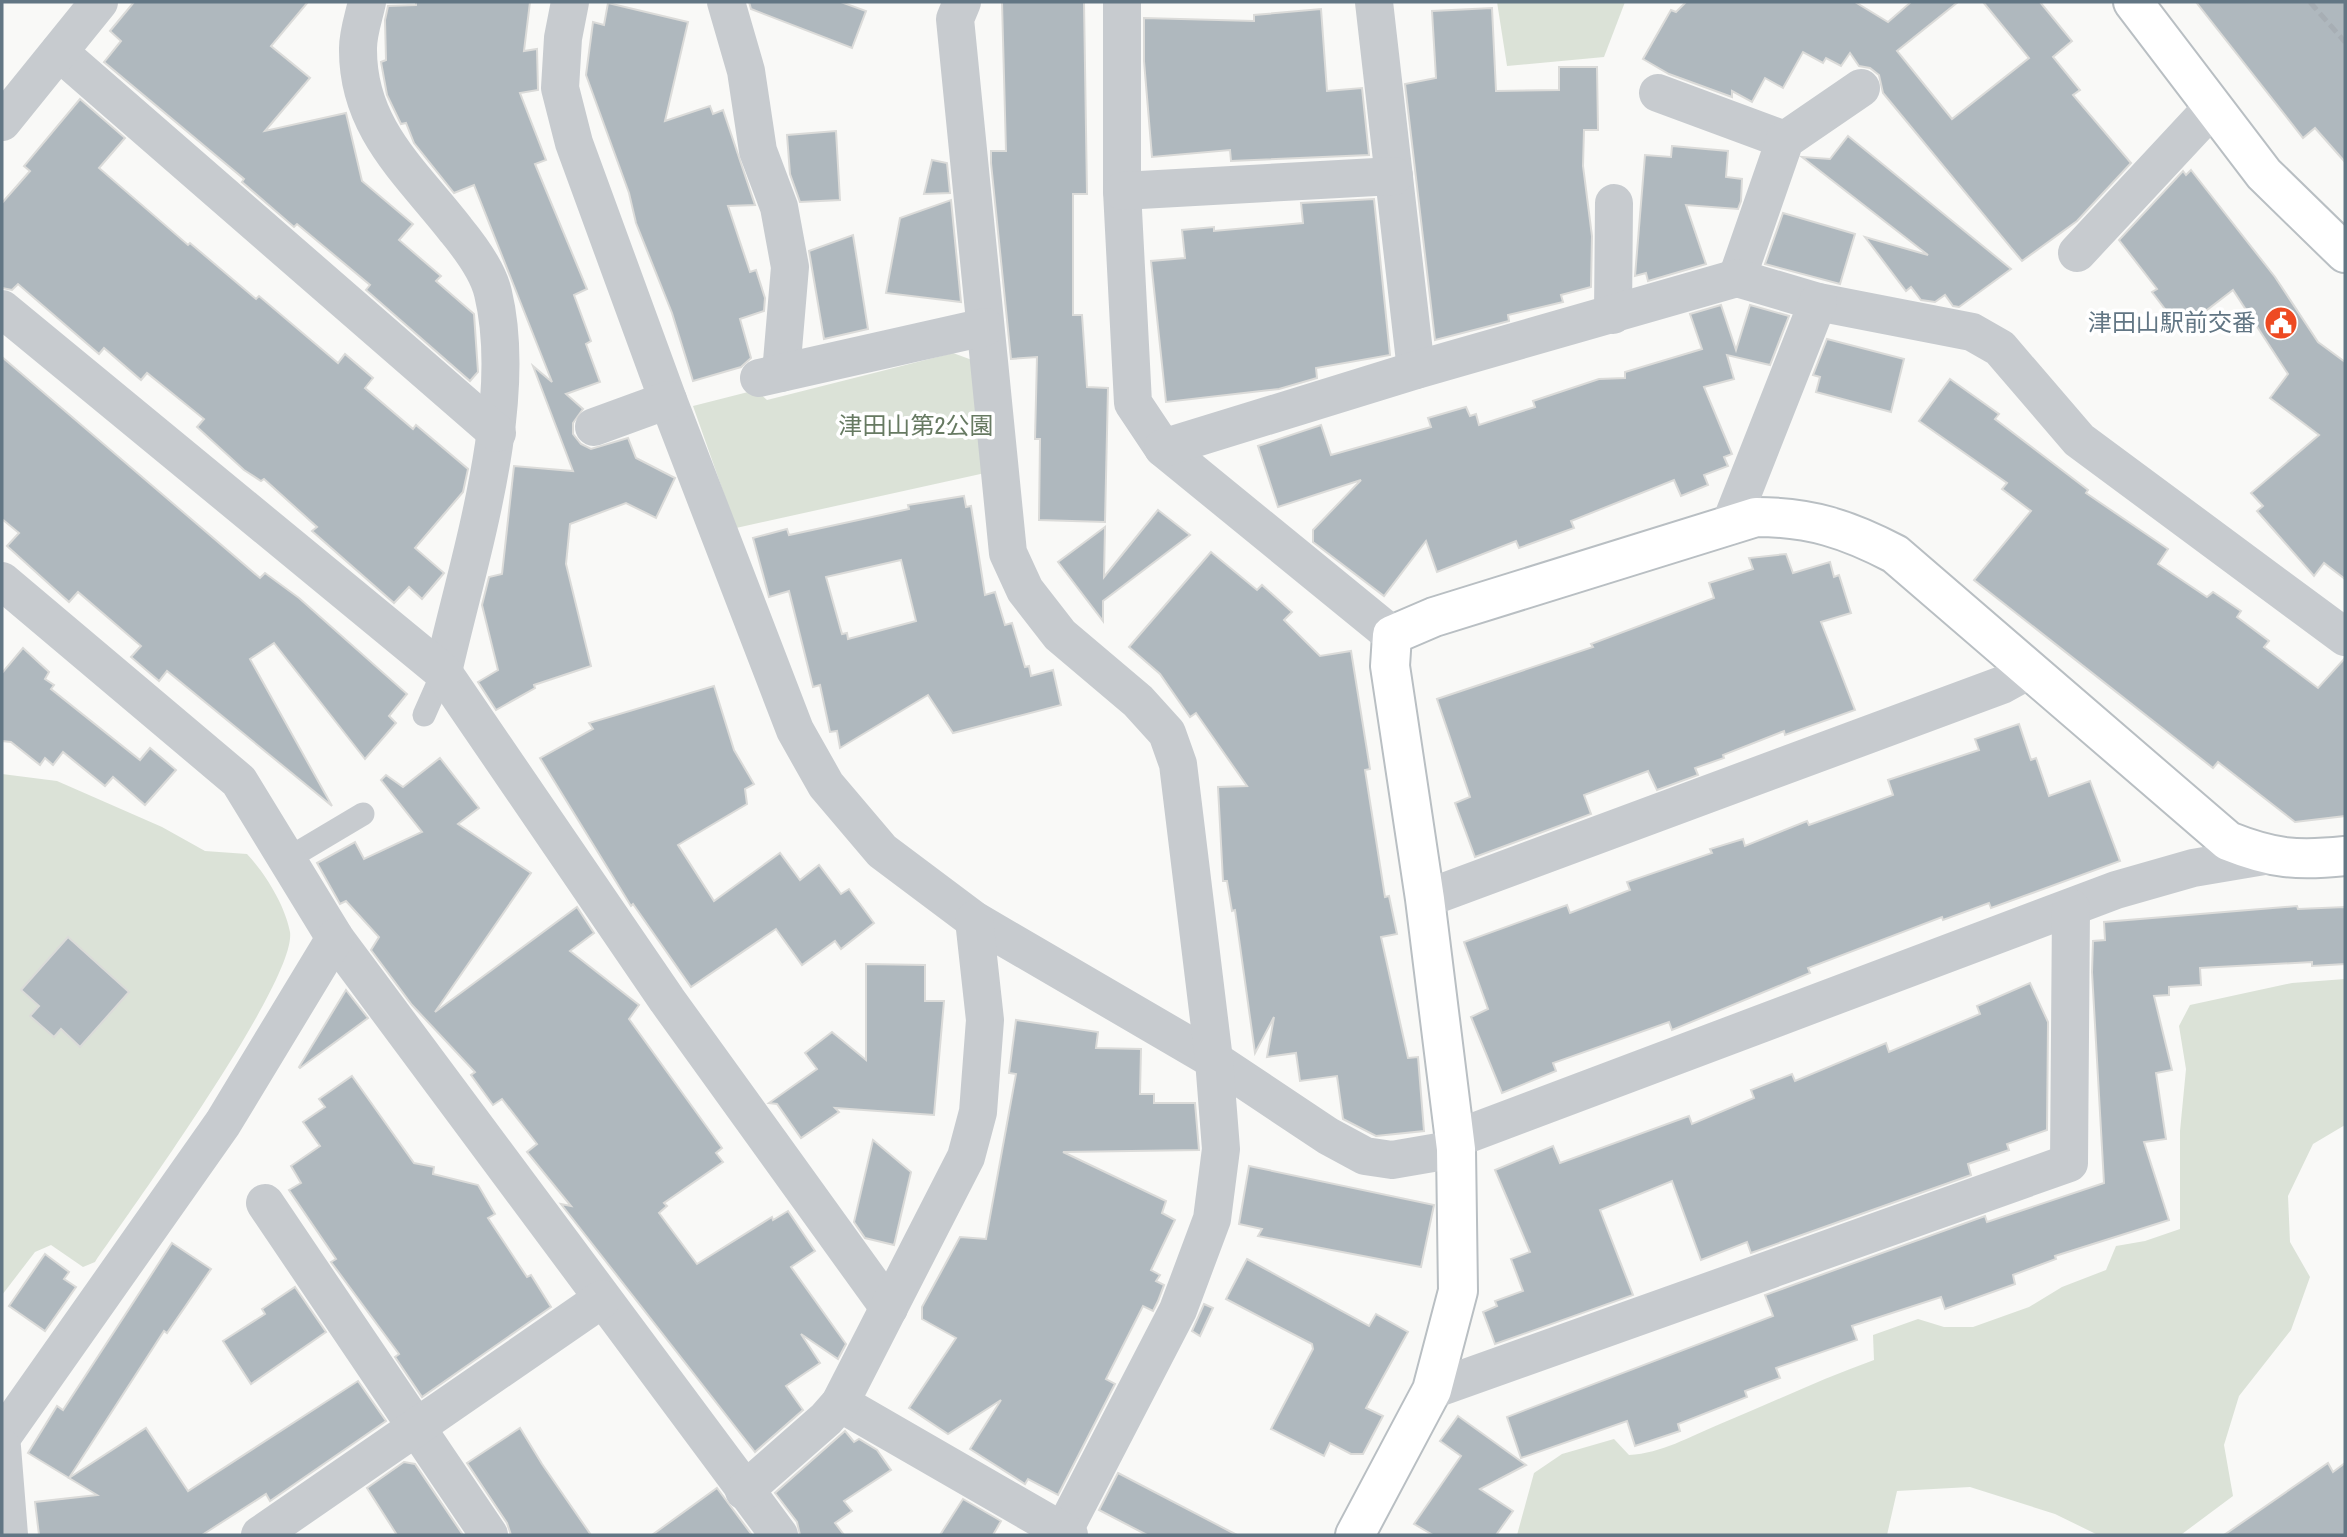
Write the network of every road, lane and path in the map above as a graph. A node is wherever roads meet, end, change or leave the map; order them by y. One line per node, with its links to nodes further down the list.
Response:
1 (99, 2): 9 (street)
2 (367, 2): 28 (street)
3 (570, 2): 26 (street)
4 (726, 2): 24 (street)
5 (962, 2): 24 (street)
6 (1122, 2): 16 (street)
7 (1374, 2): 15 (street)
8 (2133, 2): 12 (street)
9 (59, 52): 13 (street); 28 (street)
10 (1861, 88): 14 (street)
11 (1658, 93): 14 (street)
12 (2212, 108): 18 (street); 19 (street)
13 (2, 122)
14 (1785, 140): 20 (street)
15 (1394, 176): 16 (street); 25 (street)
16 (1122, 191): 29 (street)
17 (1614, 203): 23 (street)
18 (2077, 253)
19 (2345, 253)
20 (1737, 278): 21 (street); 23 (street)
21 (1818, 302): 30 (street); 33 (street)
22 (2, 309): 35 (street)
23 (1613, 315): 25 (street)
24 (985, 327): 45 (street)
25 (1416, 370): 29 (street)
26 (668, 400): 27 (street); 43 (street)
27 (594, 426)
28 (497, 433): 35 (street)
29 (1163, 448): 32 (street)
30 (1730, 525): 32 (street); 34 (street)
31 (2, 581): 40 (street)
32 (1392, 635): 41 (street)
33 (2345, 637)
34 (2029, 670): 38 (street); 41 (street)
35 (443, 672): 36 (lane); 49 (street)
36 (424, 715)
37 (363, 814): 40 (lane)
38 (2264, 856): 39 (street); 42 (street)
39 (2345, 856)
40 (289, 858): 44 (street)
41 (1425, 899): 46 (street)
42 (2071, 908): 46 (street); 50 (street)
43 (974, 920): 45 (street); 49 (street)
44 (335, 939): 48 (street); 53 (street)
45 (1214, 1060): 46 (street); 56 (street)
46 (1456, 1144): 50 (street)
47 (265, 1203): 52 (street)
48 (602, 1299): 52 (street); 55 (street)
49 (889, 1308): 51 (street)
50 (1432, 1391): 61 (street)
51 (839, 1403): 55 (street); 56 (street)
52 (416, 1426): 58 (street); 59 (street)
53 (2, 1437)
54 (2, 1447): 57 (street)
55 (744, 1491): 60 (street)
56 (1066, 1534)
57 (9, 1535)
58 (260, 1535)
59 (489, 1535)
60 (779, 1535)
61 (1355, 1535)

